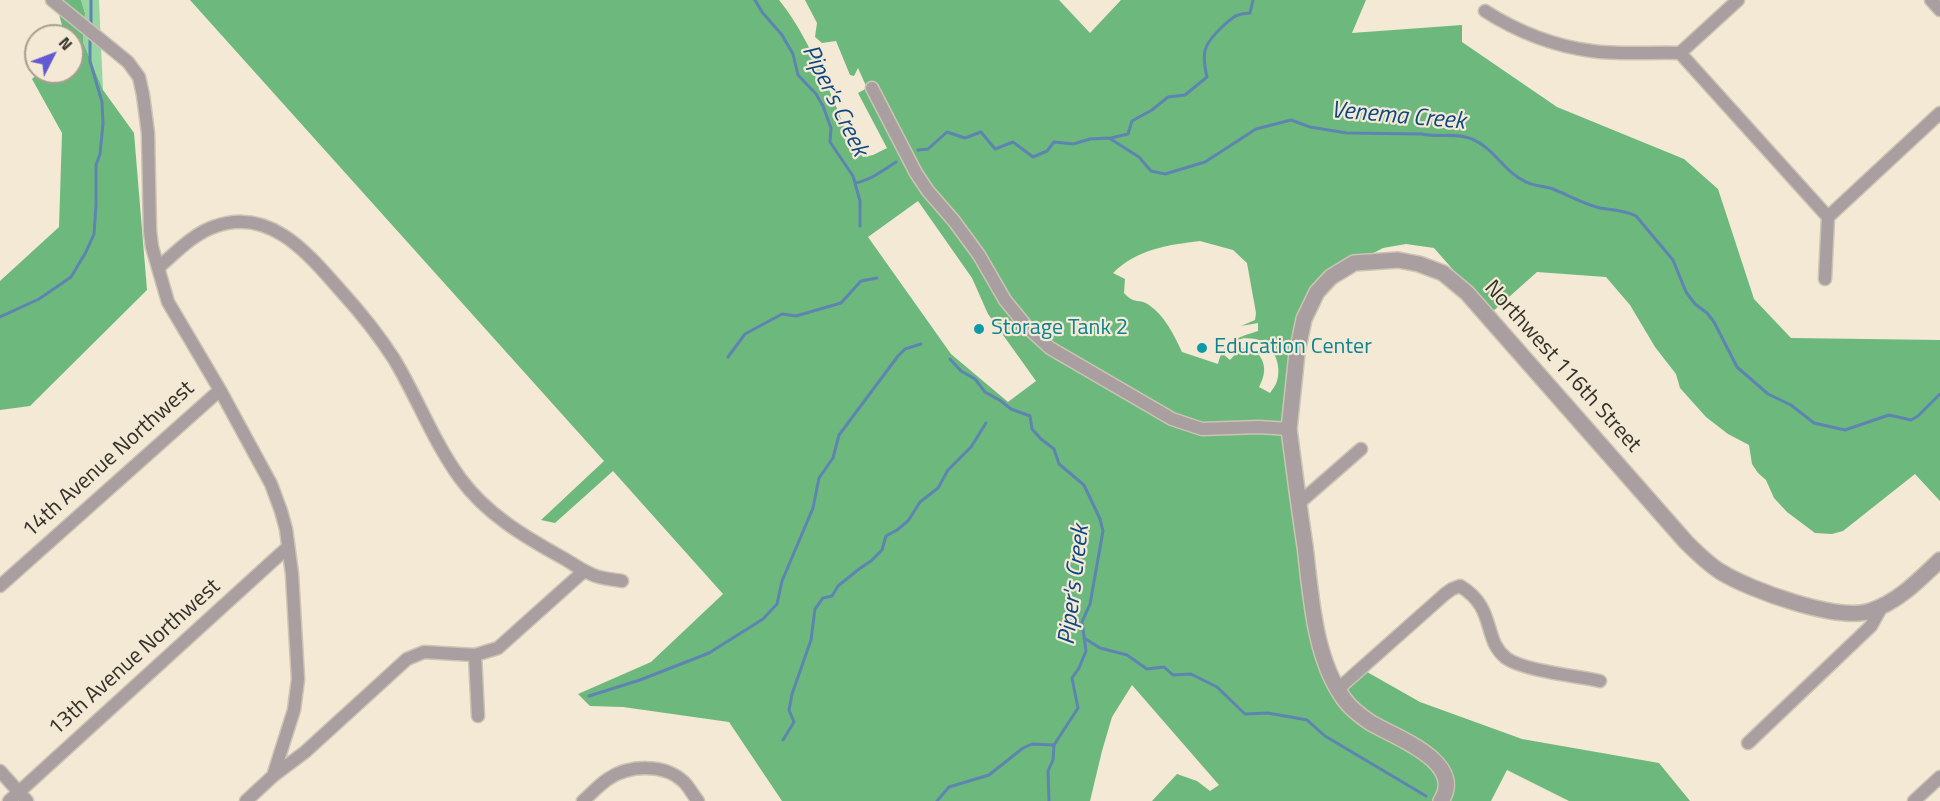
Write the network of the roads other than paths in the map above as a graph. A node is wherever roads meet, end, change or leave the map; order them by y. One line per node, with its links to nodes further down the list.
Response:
1 (52, 0): 10 (street)
2 (1738, 0): 6 (street)
3 (1931, 0): 4 (street)
4 (1940, 10)
5 (1485, 11): 6 (street)
6 (1680, 52): 9 (street)
7 (872, 88): 13 (street)
8 (1940, 113): 9 (street)
9 (1828, 217): 11 (street)
10 (158, 268): 12 (street); 18 (street)
11 (1825, 279)
12 (220, 390): 16 (street); 20 (street, 14th Avenue Northwest)
13 (1288, 429): 15 (street, Northwest 116th Street); 21 (street, Northwest 116th Street)
14 (1361, 449): 15 (street)
15 (1299, 503): 24 (street, Northwest 116th Street)
16 (288, 547): 28 (street); 30 (street, 13th Avenue Northwest)
17 (1940, 560): 21 (street, Northwest 116th Street)
18 (584, 571): 19 (street); 22 (street)
19 (621, 581)
20 (0, 586)
21 (1882, 606): 26 (street)
22 (475, 655): 25 (street); 28 (street)
23 (1600, 681): 24 (street)
24 (1338, 689): 35 (street, Northwest 116th Street)
25 (478, 716)
26 (1748, 743)
27 (0, 771): 30 (street)
28 (273, 776): 32 (street)
29 (1940, 777): 36 (street)
30 (23, 797): 31 (street, 13th Avenue Northwest)
31 (9, 801)
32 (246, 801)
33 (583, 801): 34 (street)
34 (698, 801)
35 (1441, 801)
36 (1914, 801)

